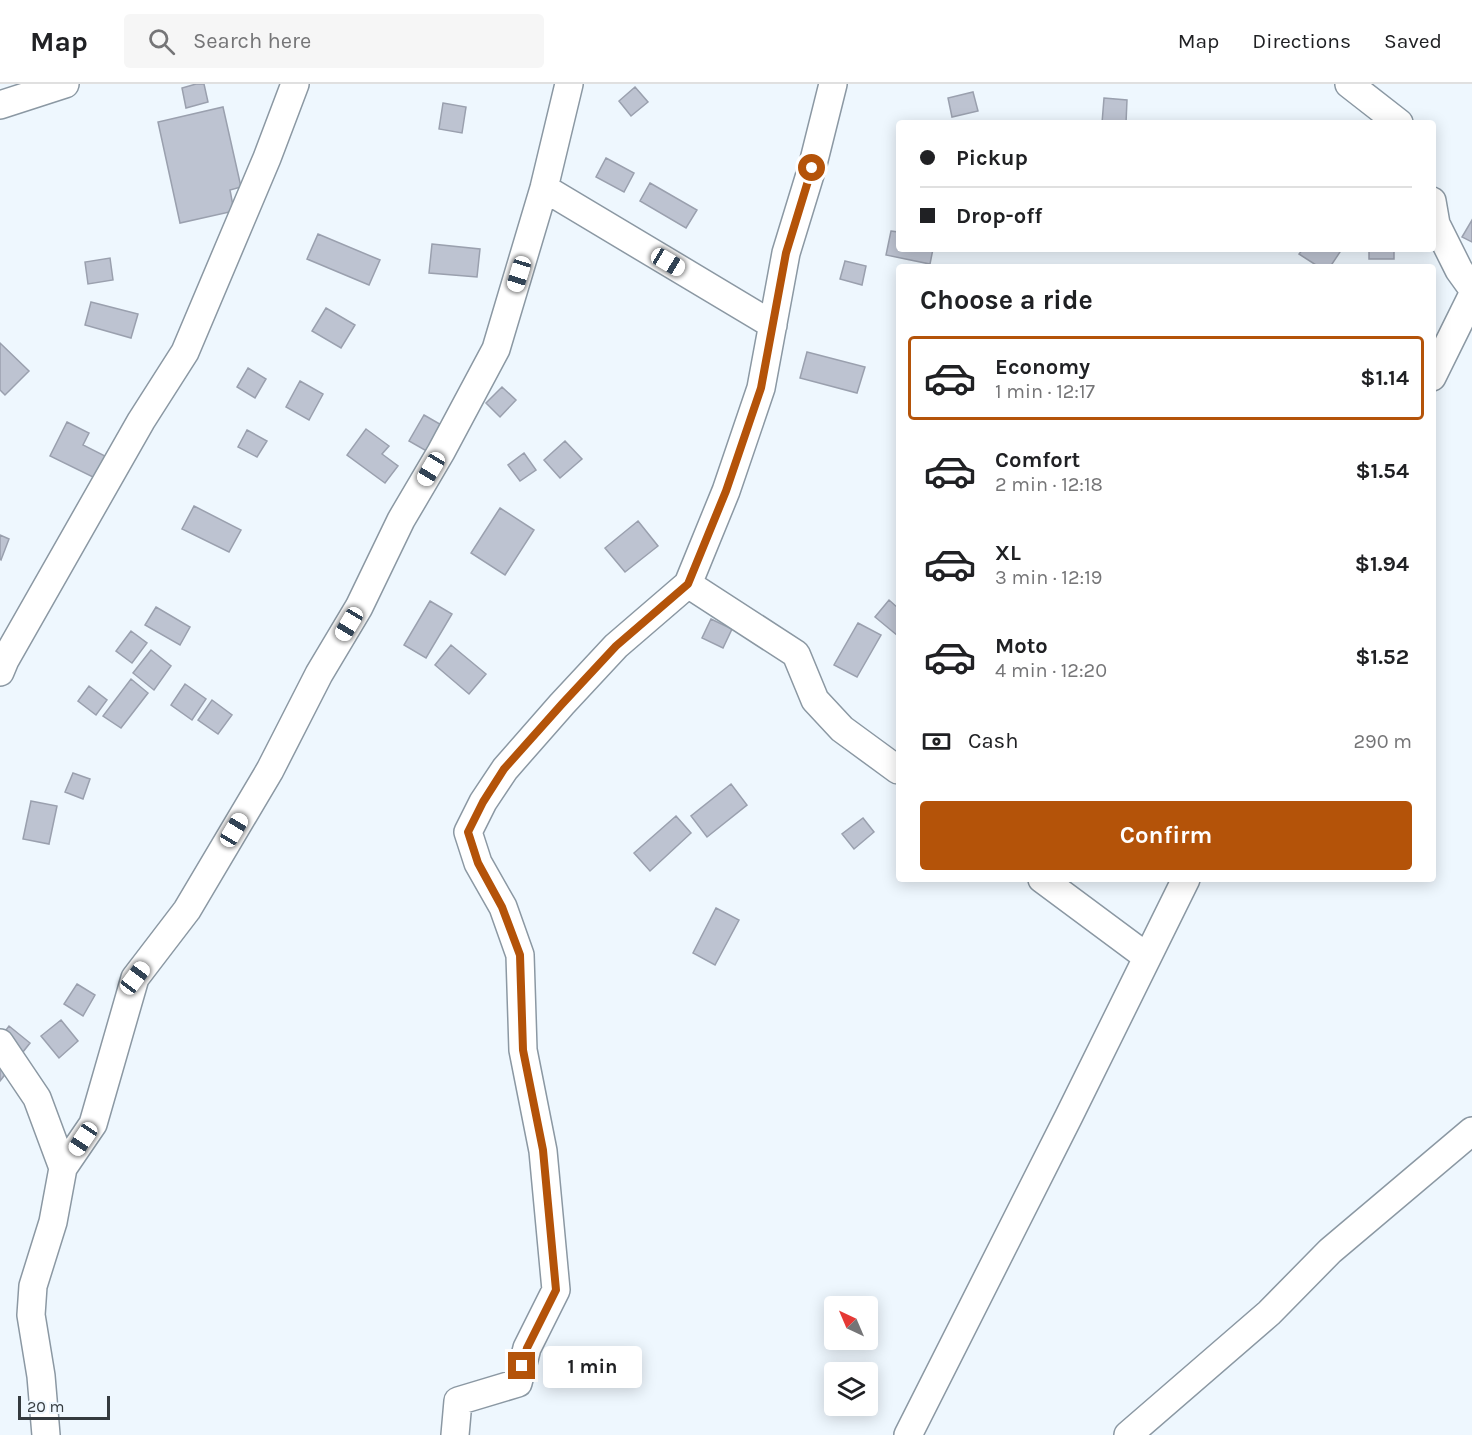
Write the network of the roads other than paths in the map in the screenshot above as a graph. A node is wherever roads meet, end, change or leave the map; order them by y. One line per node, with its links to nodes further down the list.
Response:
1 (65, 84): 7 (street)
2 (295, 84): 17 (street)
3 (569, 84): 10 (street)
4 (833, 84): 14 (street)
5 (1348, 84): 8 (street)
6 (1370, 84): 9 (street)
7 (0, 105)
8 (1396, 120)
9 (1398, 120)
10 (544, 188): 14 (street); 24 (street)
11 (1436, 224): 12 (street)
12 (1472, 288)
13 (1472, 296): 15 (street)
14 (773, 325): 16 (street)
15 (1436, 369)
16 (688, 584): 18 (street); 26 (street)
17 (0, 672)
18 (896, 769)
19 (1046, 882): 21 (street)
20 (1184, 882): 21 (street)
21 (1147, 957): 27 (street)
22 (0, 1043): 24 (street)
23 (1472, 1131): 28 (street)
24 (63, 1168): 25 (street)
25 (46, 1435)
26 (455, 1435)
27 (908, 1435)
28 (1128, 1435)

